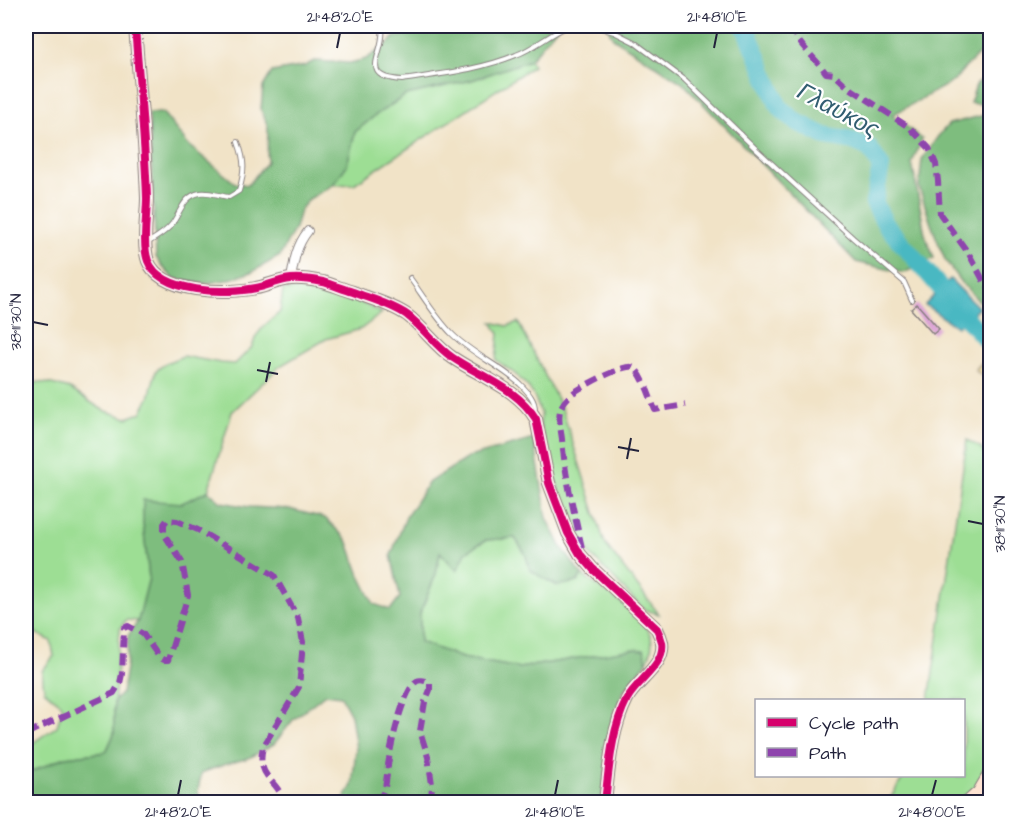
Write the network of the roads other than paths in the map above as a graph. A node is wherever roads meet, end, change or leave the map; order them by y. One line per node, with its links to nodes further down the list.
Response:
1 (135, 26): 7 (street)
2 (382, 26): 3 (lane)
3 (569, 26)
4 (594, 26): 10 (lane)
5 (238, 142): 7 (lane)
6 (308, 231): 9 (street)
7 (146, 244): 9 (street)
8 (411, 278): 11 (lane)
9 (291, 279): 11 (street)
10 (912, 300)
11 (534, 415): 13 (street)
12 (990, 773): 14 (street)
13 (605, 802)
14 (968, 802)

